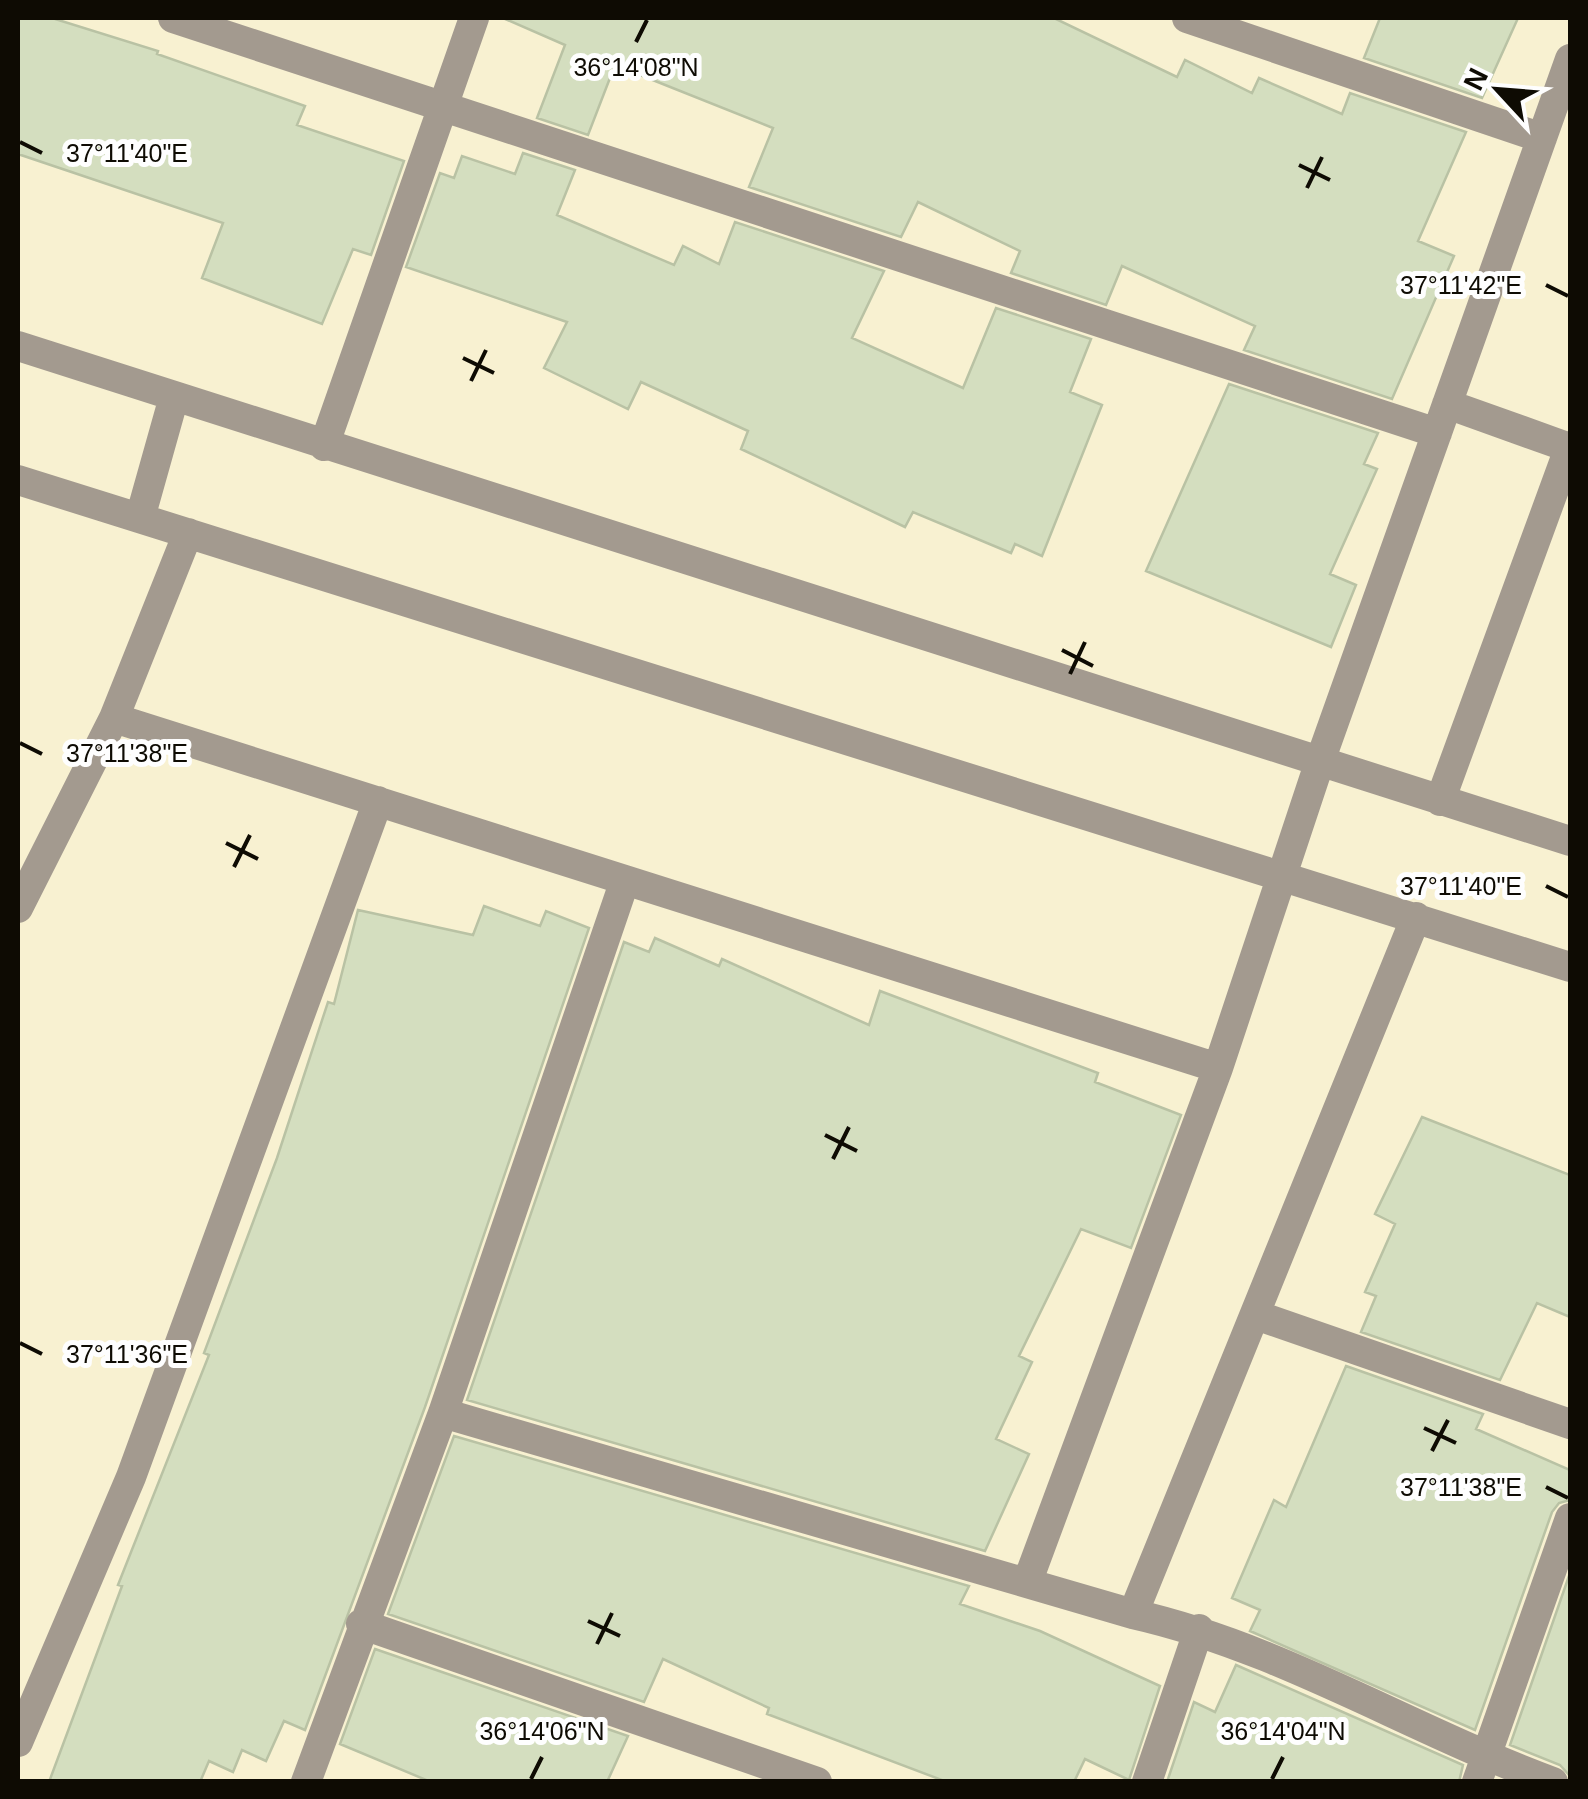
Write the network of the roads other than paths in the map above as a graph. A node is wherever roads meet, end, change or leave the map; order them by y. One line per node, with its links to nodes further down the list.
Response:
1 (173, 18): 5 (street)
2 (474, 18): 5 (street)
3 (1188, 18): 6 (street)
4 (1570, 59): 6 (street)
5 (443, 106): 9 (street); 10 (street)
6 (1542, 138): 9 (street)
7 (18, 346): 8 (street)
8 (174, 397): 10 (street); 13 (street)
9 (1442, 418): 11 (street); 16 (street)
10 (324, 446): 16 (street)
11 (1570, 447): 17 (street)
12 (18, 480): 13 (street)
13 (140, 518): 14 (street)
14 (188, 533): 15 (street); 20 (street)
15 (114, 718): 18 (street); 22 (street)
16 (1319, 764): 17 (street); 20 (street)
17 (1440, 801): 19 (street)
18 (378, 802): 21 (street); 34 (street)
19 (1570, 842)
20 (1284, 874): 23 (street); 25 (street)
21 (625, 880): 25 (street); 27 (street)
22 (18, 908)
23 (1416, 917): 24 (street); 26 (street)
24 (1570, 967)
25 (1218, 1068): 30 (street)
26 (1256, 1315): 28 (street); 31 (street)
27 (442, 1412): 30 (street); 32 (street)
28 (1570, 1424)
29 (1570, 1518): 35 (street)
30 (1027, 1583): 31 (street)
31 (1133, 1614): 33 (street)
32 (361, 1624): 36 (street); 37 (street)
33 (1199, 1629): 35 (street); 38 (street)
34 (18, 1742)
35 (1482, 1769): 39 (street)
36 (306, 1782)
37 (817, 1782)
38 (1147, 1782)
39 (1553, 1782)

